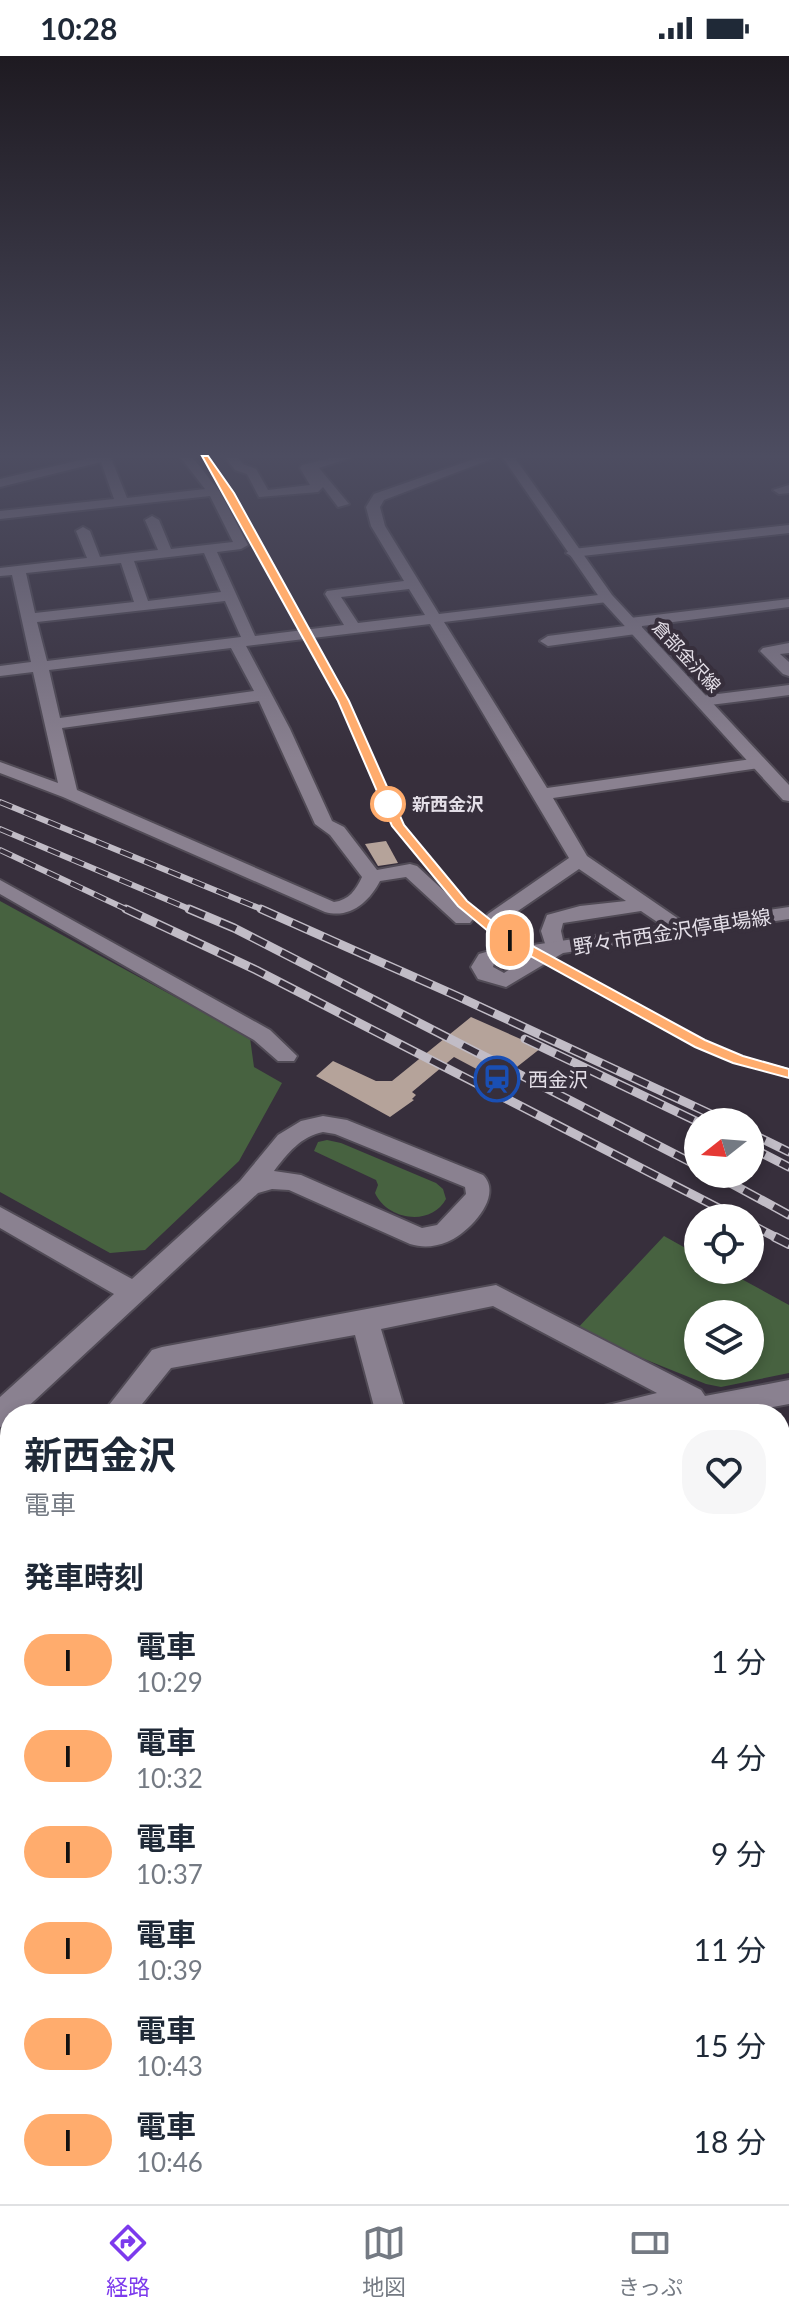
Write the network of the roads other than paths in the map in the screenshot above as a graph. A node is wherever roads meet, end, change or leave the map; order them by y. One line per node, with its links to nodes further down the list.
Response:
1 (94, 558): 7 (street)
2 (124, 558): 7 (street)
3 (126, 558): 14 (street)
4 (213, 558): 11 (street)
5 (398, 558): 10 (street)
6 (577, 558): 12 (street, 倉部金沢線)
7 (95, 562): 8 (street)
8 (18, 570): 9 (street); 15 (street)
9 (0, 572)
10 (414, 584): 16 (street); 18 (street)
11 (229, 596): 14 (street); 19 (street)
12 (607, 598): 16 (street); 17 (street, 倉部金沢線)
13 (789, 603): 17 (street)
14 (142, 605): 15 (street)
15 (30, 618): 22 (street)
16 (436, 618): 18 (street); 32 (street)
17 (633, 626): 20 (street); 27 (street, 倉部金沢線)
18 (353, 628): 19 (street)
19 (242, 640): 22 (street); 26 (street)
20 (548, 641)
21 (789, 648): 24 (street)
22 (42, 665): 23 (street); 28 (street)
23 (0, 671)
24 (789, 671)
25 (789, 690): 27 (street)
26 (264, 695): 28 (street); 35 (street)
27 (702, 701): 29 (street, 倉部金沢線)
28 (52, 724): 31 (street)
29 (759, 763): 32 (street); 33 (street, 倉部金沢線)
30 (0, 767): 31 (street)
31 (69, 793): 35 (street)
32 (541, 794): 34 (street)
33 (789, 796)
34 (579, 860): 37 (street); 39 (street)
35 (372, 877): 40 (street)
36 (0, 886): 42 (street)
37 (645, 905): 41 (street); 41 (street, 野々市西金沢停車場線)
38 (789, 913): 41 (street, 野々市西金沢停車場線)
39 (495, 918)
40 (463, 919)
41 (682, 930)
42 (286, 1056)
43 (249, 1187): 43 (street); 45 (street)
44 (0, 1216): 45 (street)
45 (133, 1292): 48 (street)
46 (365, 1322): 49 (street); 50 (street); 51 (street)
47 (789, 1392): 52 (street)
48 (12, 1404)
49 (125, 1404)
50 (388, 1404)
51 (691, 1404)
52 (715, 1404)

